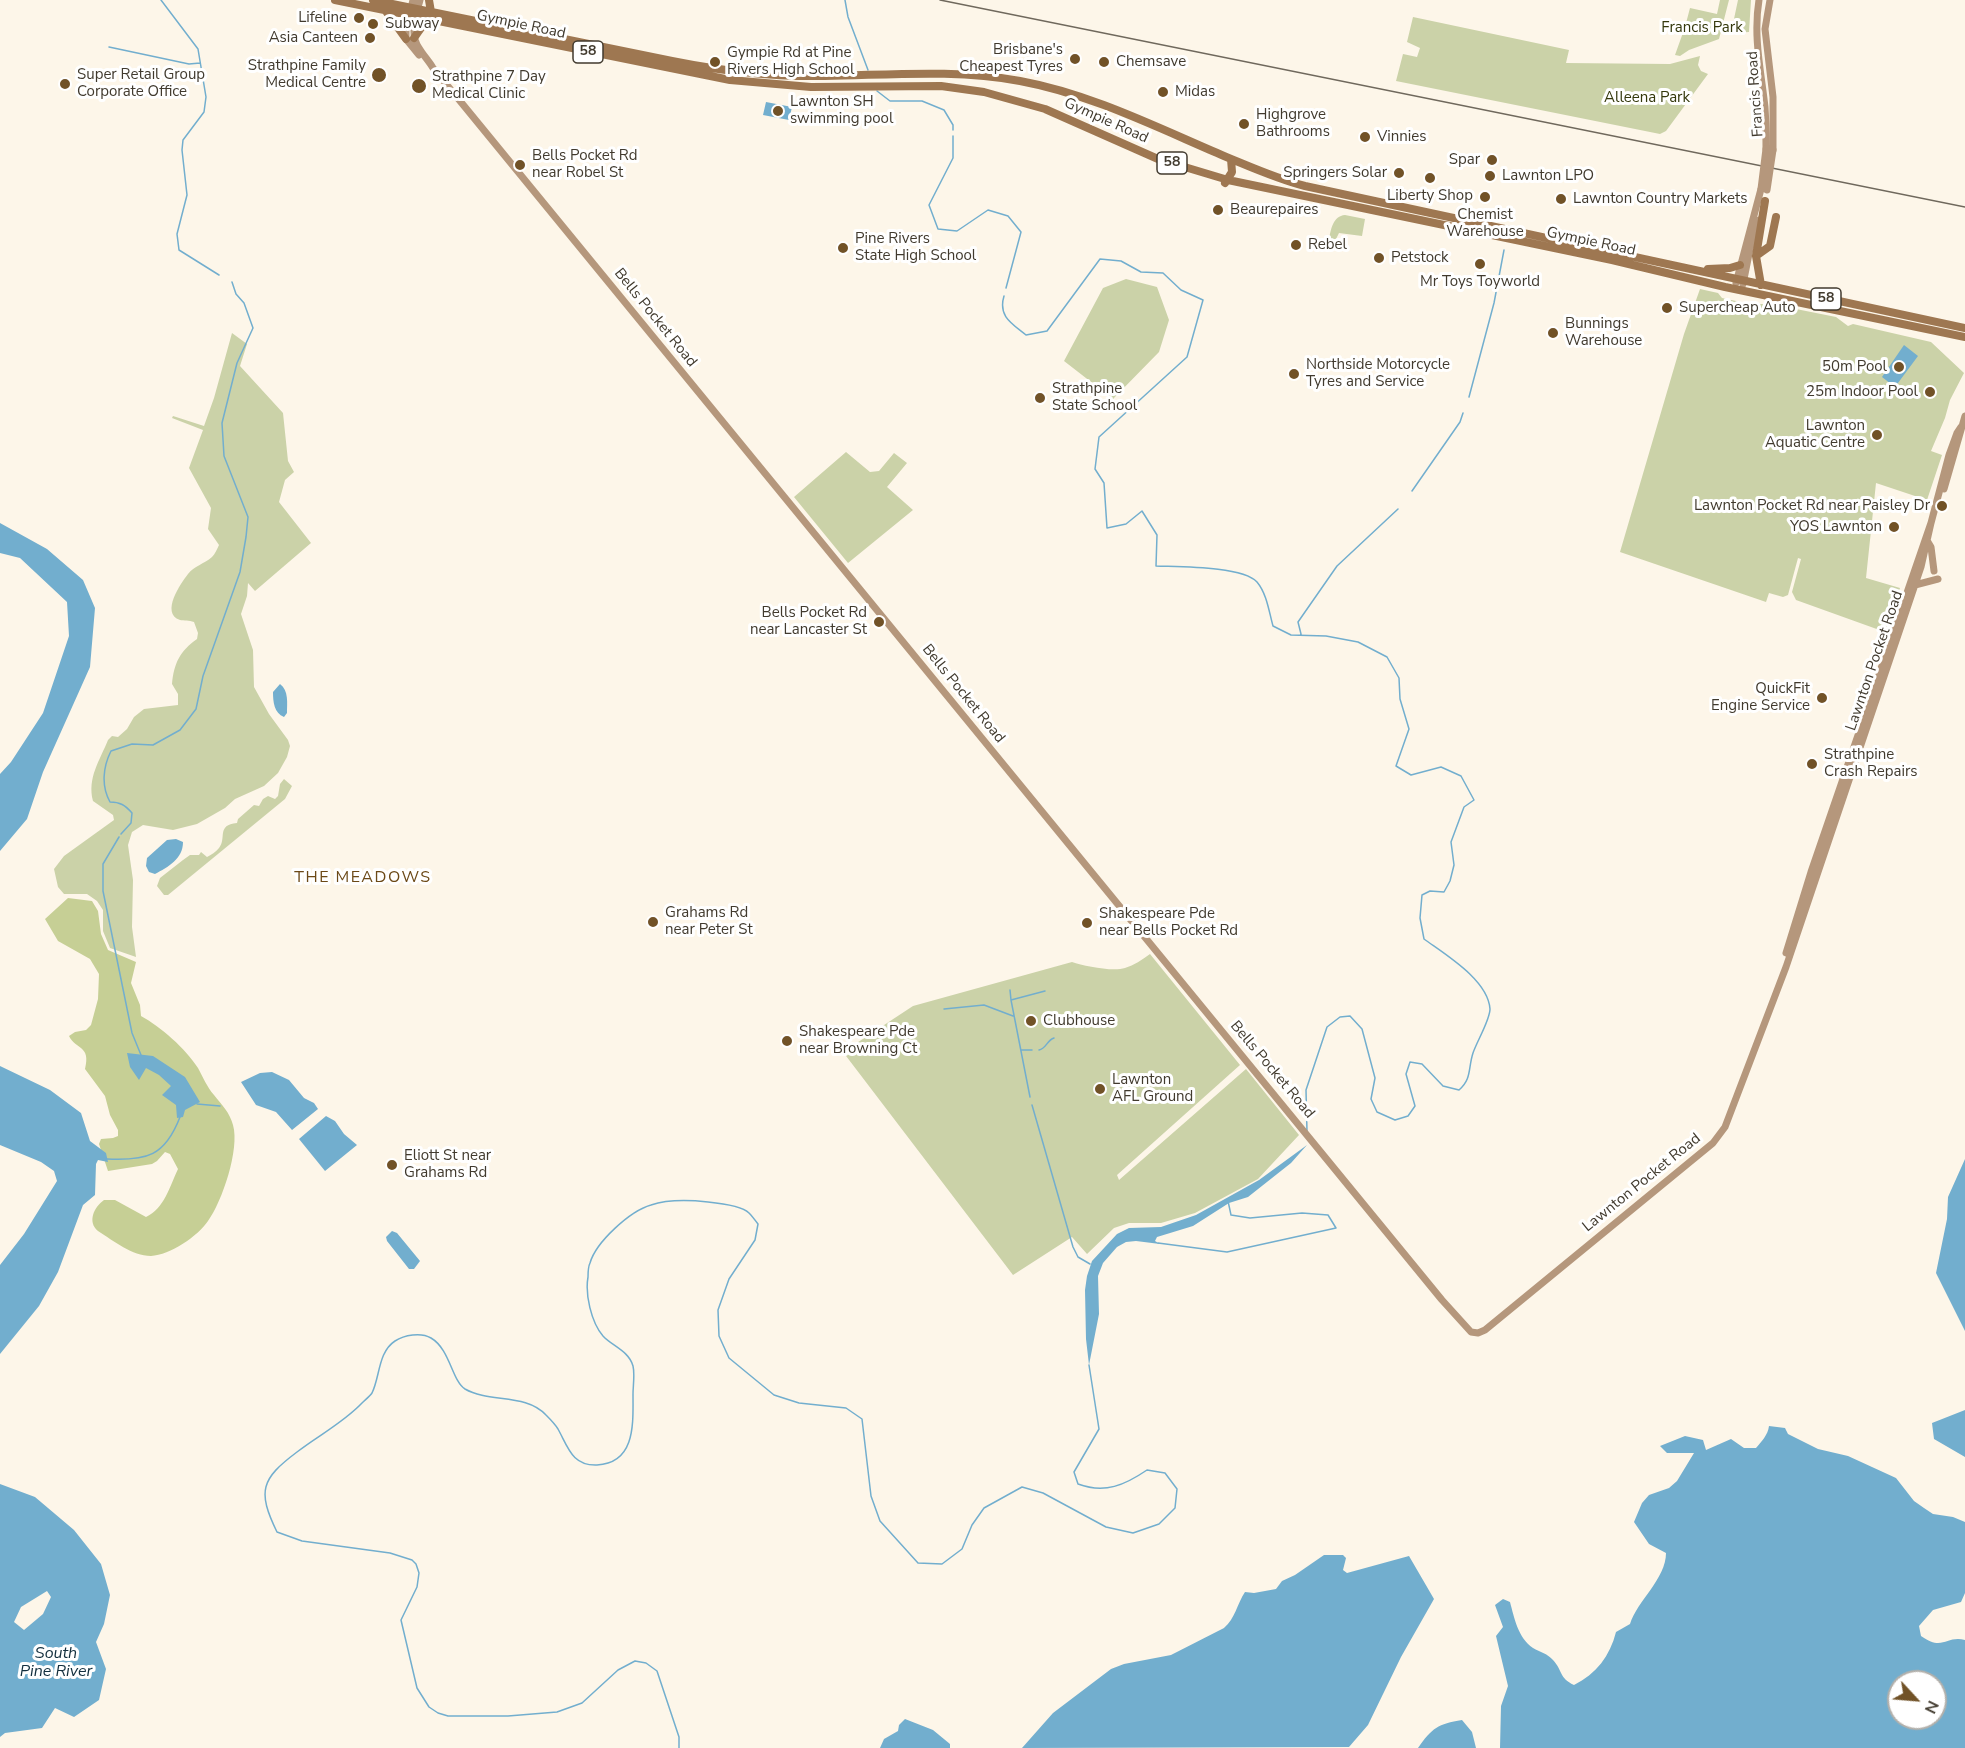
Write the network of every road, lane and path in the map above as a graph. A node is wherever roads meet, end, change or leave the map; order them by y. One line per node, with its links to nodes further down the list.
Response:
1 (335, 0): 7 (highway, Gympie Road / 58)
2 (373, 0): 6 (highway, Gympie Road / 58)
3 (429, 0): 8 (highway)
4 (1759, 0): 10 (main road, Francis Road)
5 (1770, 0): 10 (main road, Francis Road)
6 (414, 8): 7 (highway, Gympie Road / 58); 8 (highway, Gympie Road / 58); 9 (main road)
7 (385, 10): 9 (highway)
8 (431, 16): 9 (highway); 11 (highway, Gympie Road / 58); 12 (highway, Gympie Road / 58)
9 (410, 39): 30 (main road, Bells Pocket Road)
10 (1769, 150): 13 (main road, Francis Road, bridge)
11 (1231, 159): 12 (highway); 18 (highway, Gympie Road / 58)
12 (1226, 182): 19 (highway, Gympie Road / 58)
13 (1764, 190): 14 (main road, Francis Road); 17 (main road, Francis Road)
14 (1765, 201): 16 (highway); 19 (main road, Francis Road)
15 (1776, 217): 16 (highway)
16 (1756, 256): 20 (highway)
17 (1740, 265): 18 (highway); 19 (main road, Francis Road)
18 (1696, 270): 19 (highway, Gympie Road / 58)
19 (1739, 285): 20 (highway, Gympie Road / 58); 22 (highway, Gympie Road / 58)
20 (1761, 285): 21 (highway, Gympie Road / 58)
21 (1965, 328)
22 (1965, 337)
23 (1965, 416): 24 (main road, Lawnton Pocket Road)
24 (1931, 523): 25 (main road, Lawnton Pocket Road); 29 (main road, Lawnton Pocket Road)
25 (1928, 542): 26 (main road); 28 (main road, Lawnton Pocket Road)
26 (1934, 571)
27 (1938, 579): 28 (main road)
28 (1915, 585): 29 (main road, Lawnton Pocket Road)
29 (1781, 977): 30 (main road, Lawnton Pocket Road)
30 (1476, 1333)

